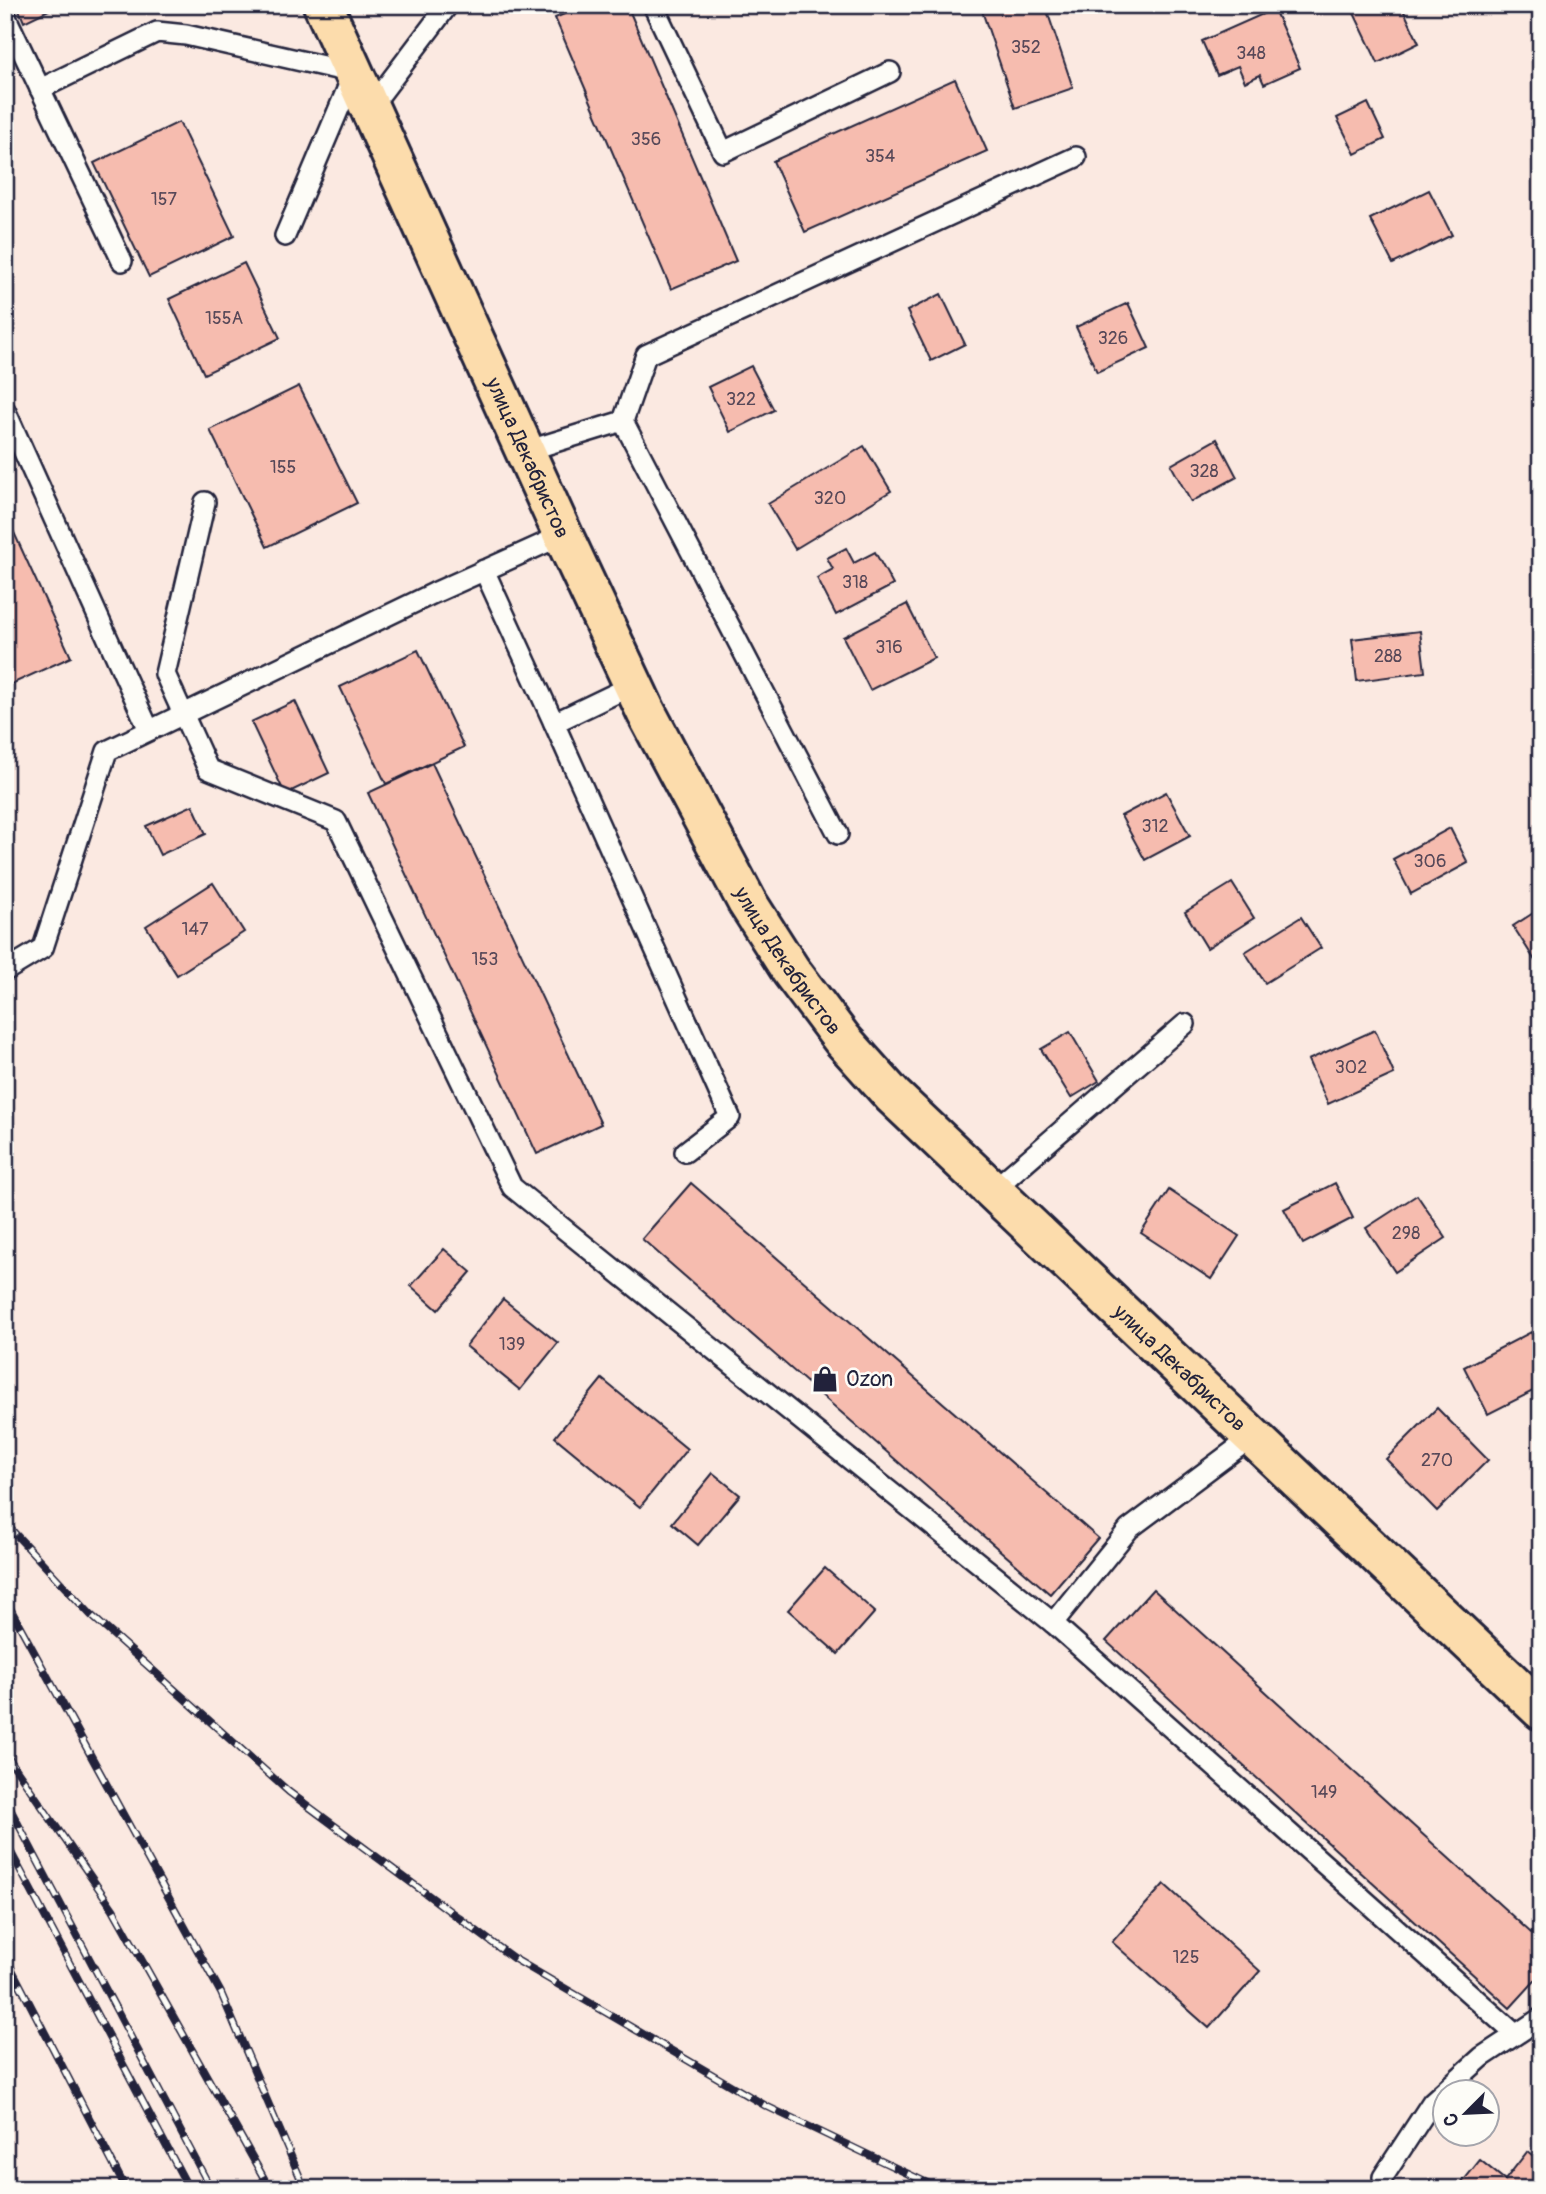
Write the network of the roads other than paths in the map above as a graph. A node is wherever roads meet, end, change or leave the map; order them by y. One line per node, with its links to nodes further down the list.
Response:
1 (323, 5): 6 (main road, улица Декабристов)
2 (448, 5): 8 (lane)
3 (653, 5): 5 (lane)
4 (5, 15): 7 (lane)
5 (890, 72)
6 (354, 73): 7 (lane); 8 (main road, улица Декабристов); 10 (lane)
7 (40, 89): 11 (lane)
8 (370, 108): 14 (main road, улица Декабристов)
9 (1076, 157): 13 (lane)
10 (285, 236)
11 (122, 261)
12 (5, 410): 21 (lane)
13 (623, 421): 14 (lane); 22 (lane)
14 (526, 451): 16 (main road, улица Декабристов)
15 (205, 502): 19 (lane)
16 (563, 535): 17 (lane); 18 (main road, улица Декабристов)
17 (484, 570): 19 (lane); 20 (lane)
18 (633, 685): 20 (lane); 26 (main road, улица Декабристов)
19 (185, 713): 21 (lane); 28 (lane)
20 (554, 723): 25 (lane)
21 (149, 730): 23 (lane)
22 (838, 834)
23 (5, 971)
24 (1185, 1024): 26 (lane)
25 (685, 1152)
26 (993, 1190): 27 (main road, улица Декабристов)
27 (1252, 1437): 28 (lane); 29 (main road, улица Декабристов)
28 (1053, 1623): 31 (lane)
29 (1541, 1710)
30 (1541, 2018): 31 (lane)
31 (1514, 2033): 32 (lane)
32 (1383, 2177)

